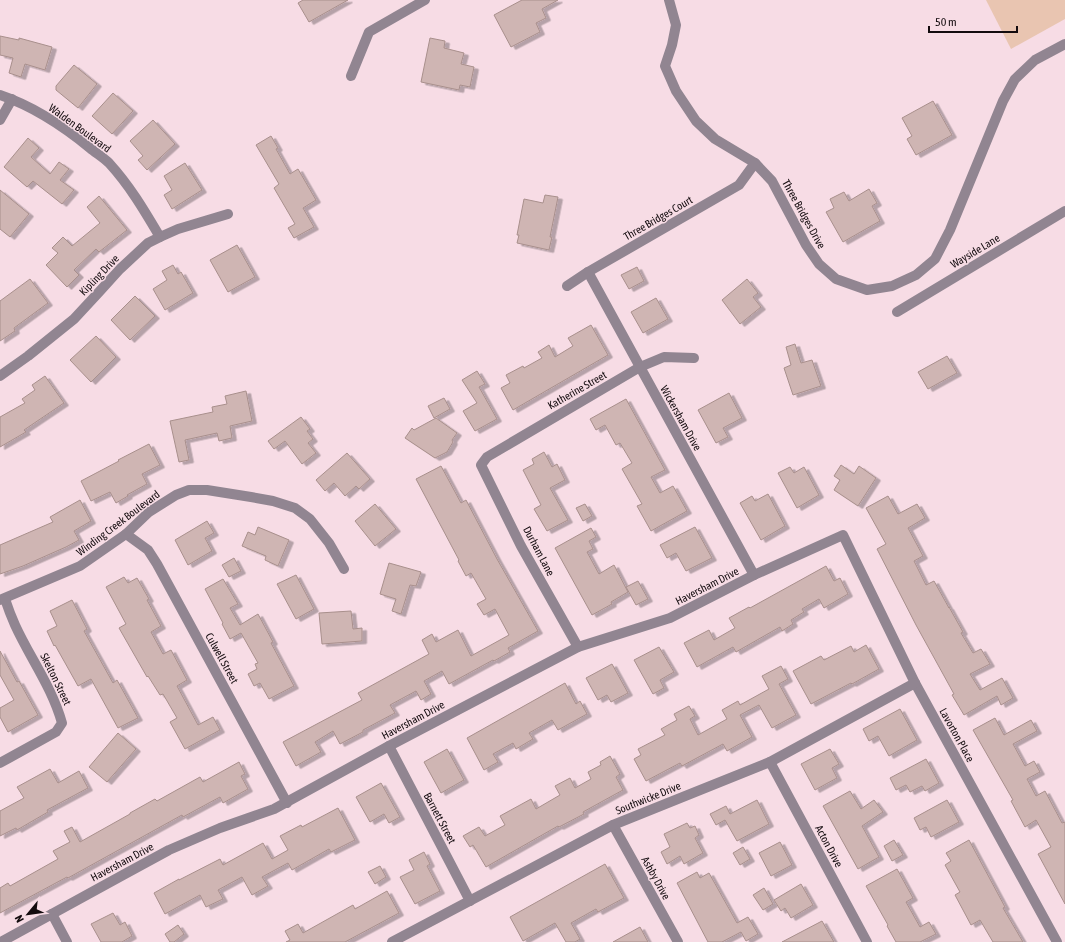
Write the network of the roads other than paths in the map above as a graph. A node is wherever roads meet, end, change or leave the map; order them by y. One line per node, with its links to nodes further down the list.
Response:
1 (424, 0): 4 (street)
2 (669, 0): 8 (street, Three Bridges Drive)
3 (1065, 44): 8 (street, Three Bridges Drive)
4 (351, 76)
5 (0, 95): 6 (street, Walden Boulevard)
6 (12, 99): 7 (street); 11 (street, Walden Boulevard)
7 (0, 120)
8 (755, 164): 12 (street, Three Bridges Court)
9 (1065, 211): 14 (street, Wayside Lane)
10 (228, 214): 11 (street, Kipling Drive)
11 (160, 236): 17 (street, Kipling Drive)
12 (588, 272): 13 (street, Three Bridges Court); 16 (street, Wickersham Drive)
13 (567, 286)
14 (897, 312)
15 (694, 358): 16 (street, Katherine Street)
16 (640, 367): 18 (street, Katherine Street); 22 (street, Wickersham Drive)
17 (0, 376)
18 (481, 465): 24 (street, Durham Lane)
19 (126, 534): 21 (street, Winding Creek Boulevard); 23 (street, Winding Creek Boulevard); 29 (street, Culwell Street)
20 (842, 535): 22 (street, Haversham Drive); 25 (street, Lavorton Place)
21 (344, 569)
22 (754, 575): 24 (street, Haversham Drive)
23 (2, 600): 28 (street, Skelton Street)
24 (578, 647): 26 (street, Haversham Drive)
25 (915, 683): 27 (street, Southwicke Drive); 38 (street, Lavorton Place)
26 (388, 746): 29 (street, Haversham Drive); 31 (street, Barnett Street)
27 (770, 762): 30 (street, Southwicke Drive); 37 (street, Acton Drive)
28 (0, 763)
29 (287, 803): 32 (street, Haversham Drive)
30 (613, 825): 31 (street, Southwicke Drive); 36 (street, Ashby Drive)
31 (470, 901): 35 (street, Southwicke Drive)
32 (52, 914): 33 (street, Haversham Drive); 34 (street)
33 (1, 942)
34 (67, 942)
35 (392, 942)
36 (678, 942)
37 (867, 942)
38 (1057, 942)

